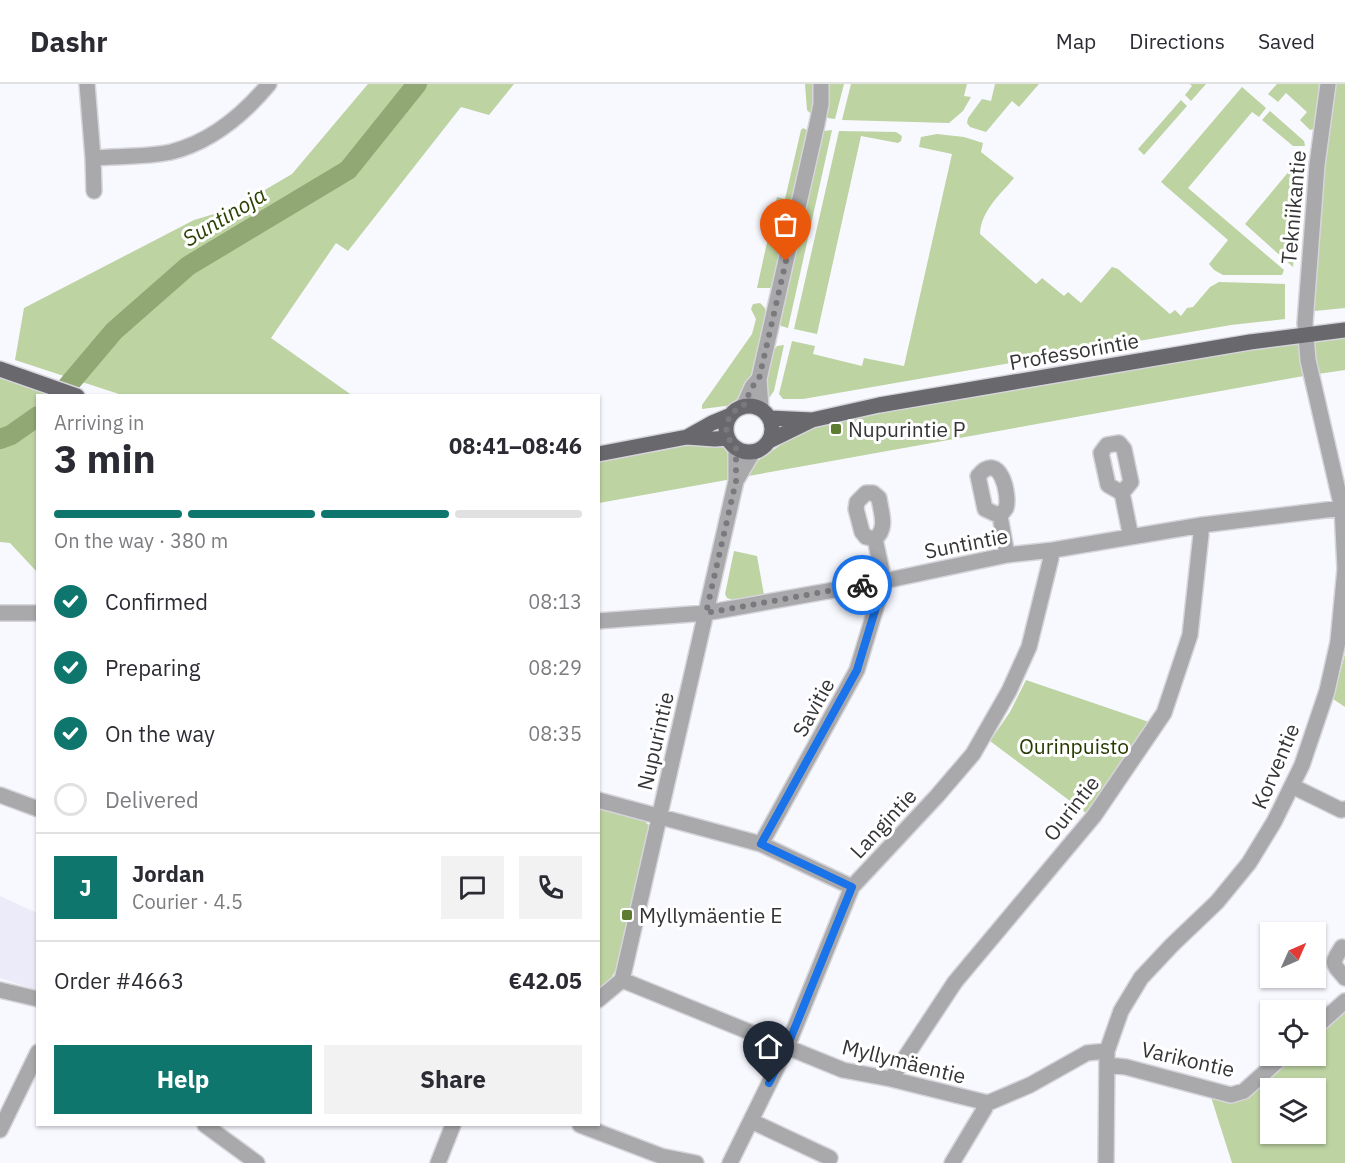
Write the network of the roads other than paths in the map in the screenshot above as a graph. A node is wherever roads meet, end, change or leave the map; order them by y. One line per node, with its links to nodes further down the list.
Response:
1 (87, 84): 5 (street)
2 (269, 84): 5 (street)
3 (821, 84): 10 (street)
4 (1328, 84): 8 (street, Tekniikantie)
5 (93, 158): 6 (street)
6 (94, 191)
7 (1345, 330): 8 (main road, Professorintie)
8 (1305, 335): 15 (main road, Professorintie); 23 (street, Korventie)
9 (0, 369): 11 (main road)
10 (759, 379): 12 (street); 13 (street)
11 (68, 393)
12 (744, 405): 13 (main road); 14 (main road)
13 (765, 413): 15 (main road, Professorintie); 17 (main road)
14 (729, 416): 16 (main road); 18 (main road)
15 (812, 420): 17 (main road, Professorintie)
16 (687, 437): 18 (main road); 20 (main road)
17 (769, 441): 19 (main road)
18 (732, 443): 19 (main road); 21 (street, Nupurintie)
19 (753, 452): 21 (street, Nupurintie)
20 (600, 454)
21 (736, 481): 33 (street, Nupurintie)
22 (1122, 493): 26 (street)
23 (1342, 508): 25 (street, Suntintie); 35 (street, Korventie)
24 (1000, 516): 29 (street)
25 (1202, 525): 26 (street, Suntintie); 55 (street, Ourintie)
26 (1131, 537): 28 (street, Suntintie)
27 (875, 539): 30 (street)
28 (1053, 550): 29 (street, Suntintie); 42 (street, Langintie)
29 (1007, 555): 30 (street, Suntintie)
30 (884, 581): 33 (street, Suntintie); 41 (street, Savitie)
31 (0, 612): 32 (street)
32 (36, 613)
33 (706, 613): 34 (street, Suntintie); 40 (street, Nupurintie)
34 (600, 621)
35 (1292, 786): 39 (street); 53 (street, Korventie)
36 (0, 795): 38 (street)
37 (600, 801): 40 (street)
38 (36, 808)
39 (1345, 809)
40 (660, 816): 41 (street); 45 (street, Nupurintie)
41 (761, 844): 42 (street)
42 (852, 887): 51 (street, Langintie)
43 (1342, 947): 44 (street)
44 (1345, 978)
45 (622, 980): 47 (street); 51 (street, Myllymäentie)
46 (0, 990): 48 (street)
47 (600, 998)
48 (36, 999)
49 (1345, 1001): 50 (street)
50 (1326, 1019)
51 (787, 1047): 55 (street, Myllymäentie); 57 (street, Langintie)
52 (36, 1056): 61 (street)
53 (1107, 1058): 54 (street, Varikontie); 56 (street, Myllymäentie); 68 (street, Korventie)
54 (1272, 1066)
55 (891, 1080): 56 (street, Myllymäentie)
56 (988, 1103): 67 (street)
57 (751, 1121): 62 (street); 66 (street, Langintie)
58 (206, 1126): 63 (street)
59 (453, 1126): 64 (street)
60 (583, 1126): 65 (street)
61 (0, 1130)
62 (830, 1158)
63 (257, 1163)
64 (438, 1163)
65 (696, 1163)
66 (730, 1163)
67 (952, 1163)
68 (1106, 1163)

